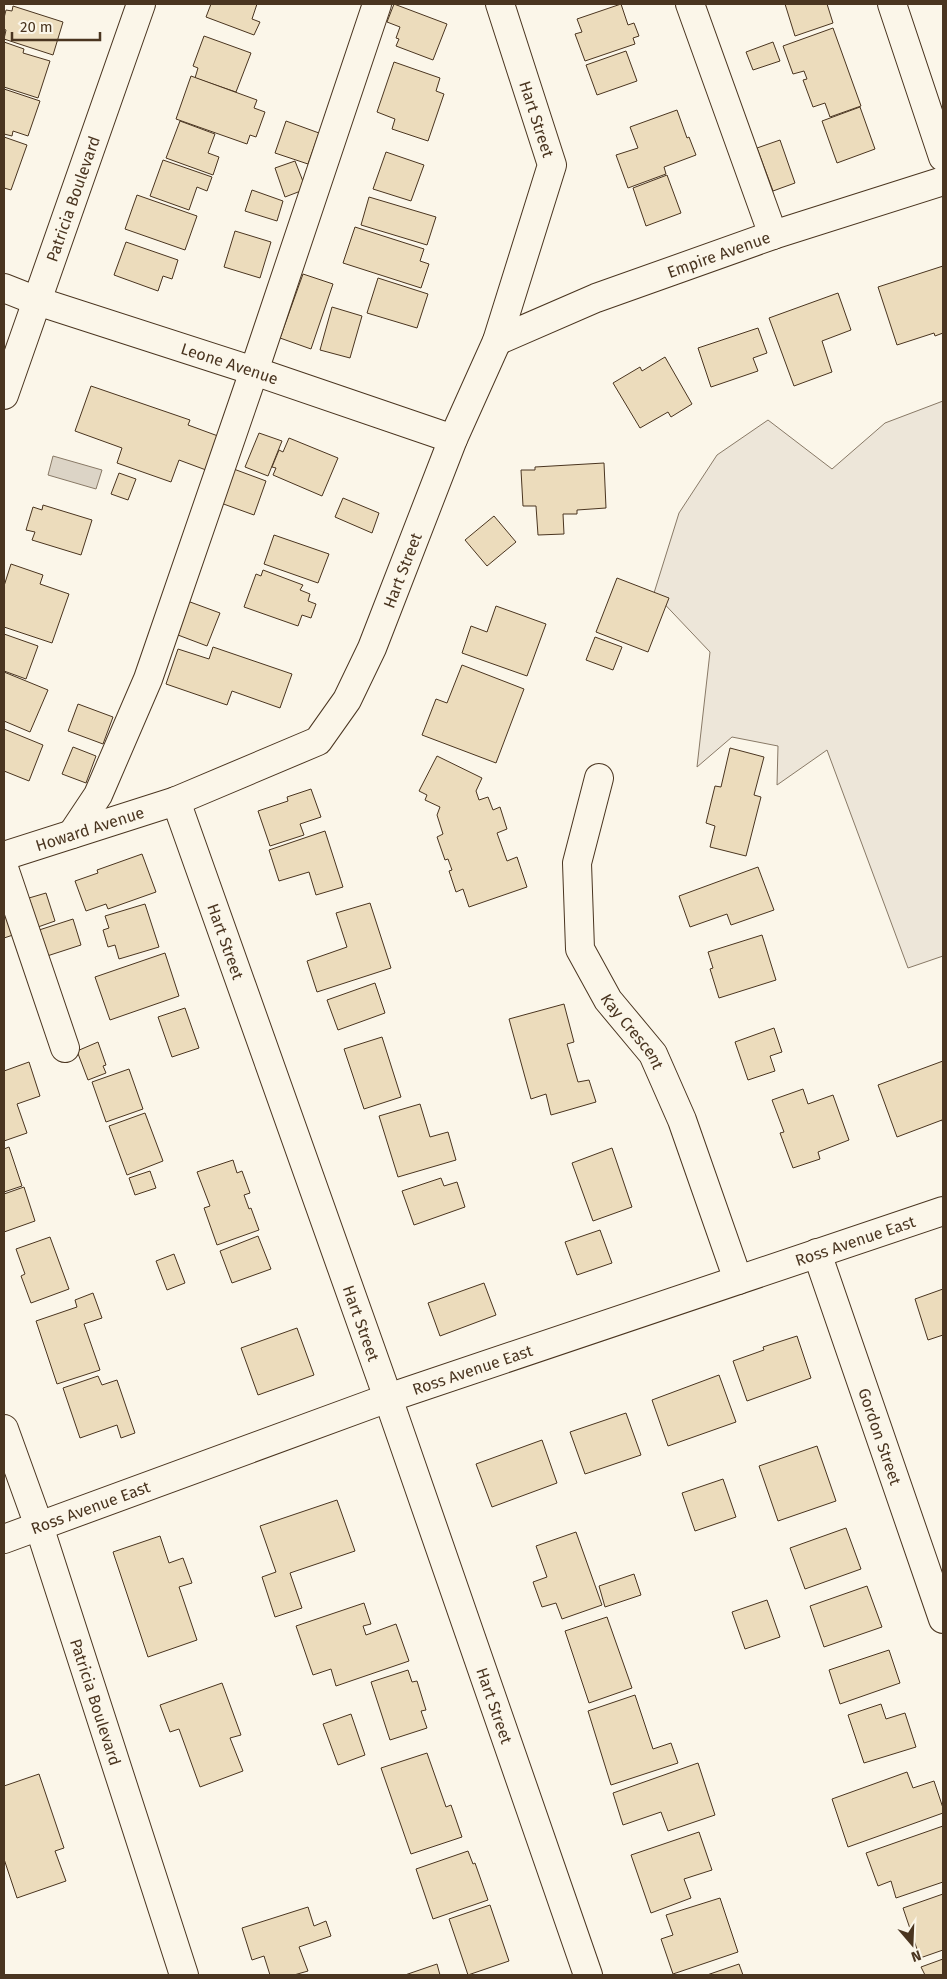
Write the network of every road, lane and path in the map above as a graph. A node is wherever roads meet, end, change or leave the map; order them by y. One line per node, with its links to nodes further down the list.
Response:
1 (141, 4): 10 (street, Patricia Boulevard)
2 (377, 4): 12 (street)
3 (500, 4): 11 (street, Hart Street)
4 (690, 4): 8 (street)
5 (892, 4): 6 (street)
6 (943, 157)
7 (943, 181): 8 (street, Empire Avenue)
8 (773, 235): 11 (street, Empire Avenue)
9 (4, 288): 10 (street, Leone Avenue)
10 (37, 301): 12 (street, Leone Avenue); 13 (street, Patricia Boulevard)
11 (497, 341): 14 (street, Hart Street)
12 (254, 371): 14 (street, Leone Avenue); 17 (street)
13 (4, 395)
14 (453, 439): 16 (street, Hart Street)
15 (599, 778): 23 (street, Kay Crescent)
16 (176, 800): 17 (street, Howard Avenue); 24 (street, Hart Street)
17 (72, 834): 18 (street, Howard Avenue)
18 (4, 856)
19 (4, 868): 20 (street)
20 (65, 1048)
21 (943, 1211): 22 (street, Ross Avenue East)
22 (817, 1253): 23 (street, Ross Avenue East); 28 (street, Gordon Street)
23 (738, 1280): 24 (street, Ross Avenue East)
24 (388, 1398): 26 (street, Ross Avenue East); 30 (street, Hart Street)
25 (4, 1428): 26 (street, Patricia Boulevard)
26 (39, 1526): 27 (street, Ross Avenue East); 29 (street, Patricia Boulevard)
27 (4, 1539)
28 (943, 1619)
29 (184, 1975)
30 (588, 1975)

